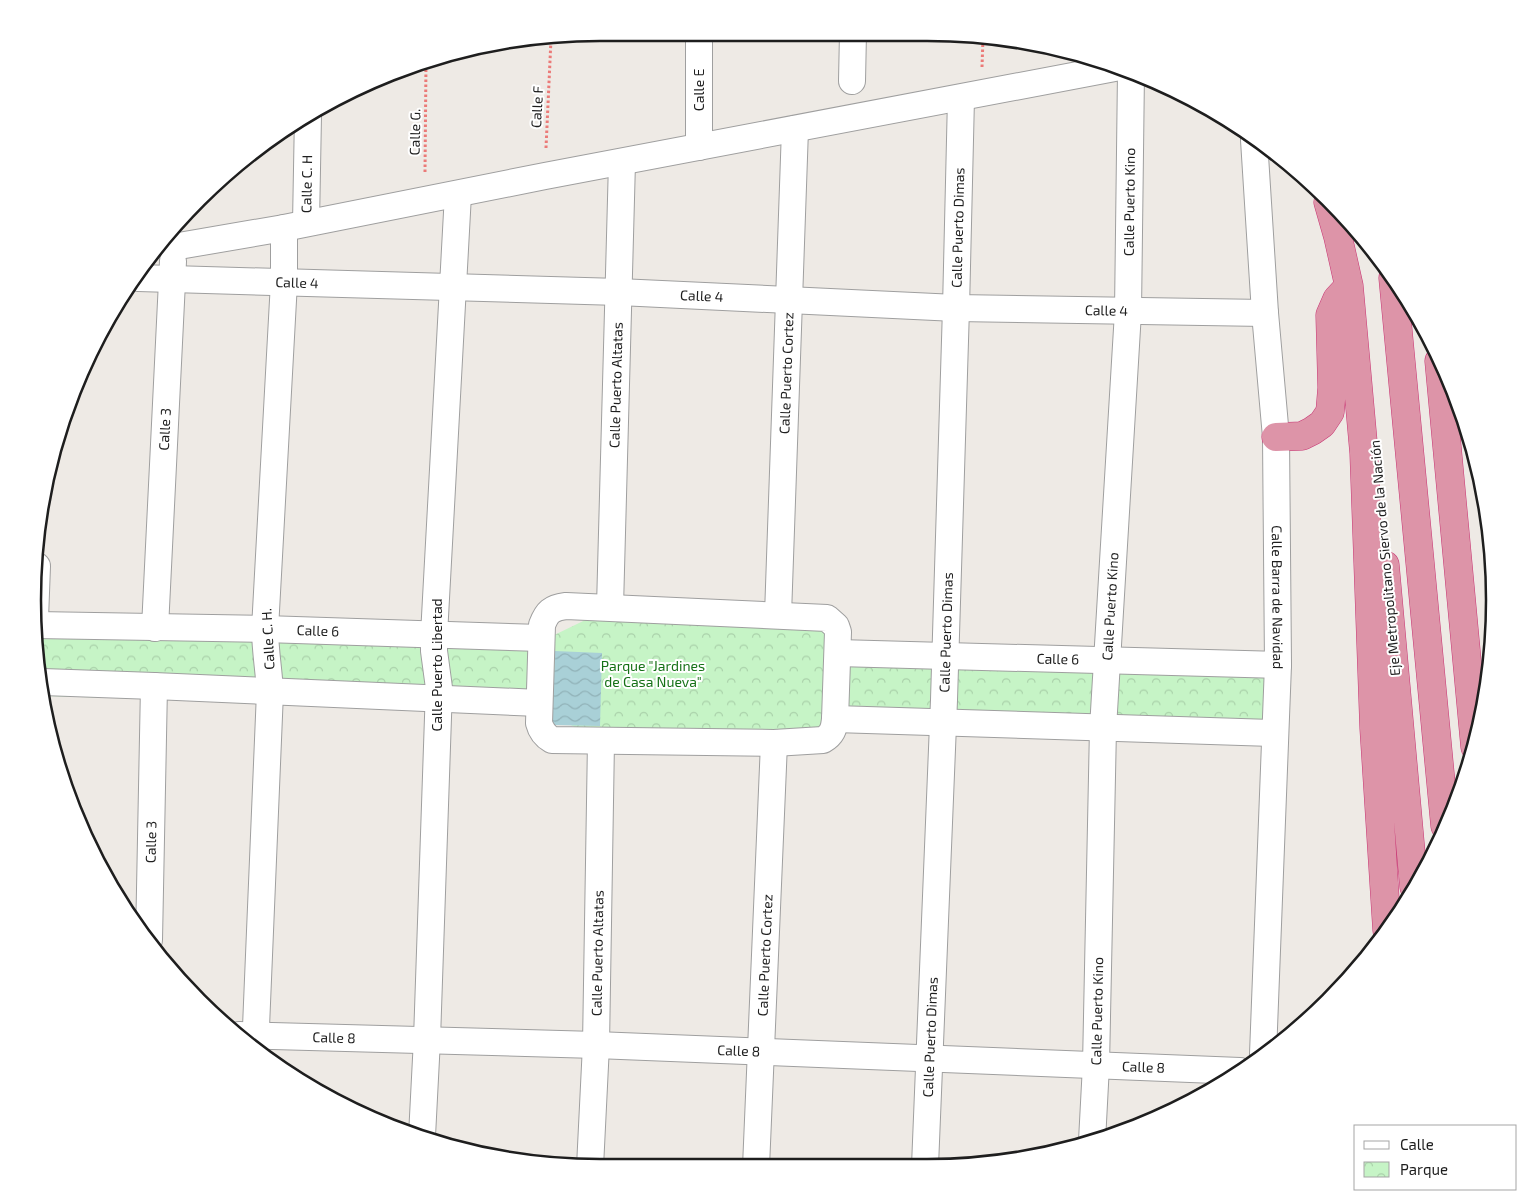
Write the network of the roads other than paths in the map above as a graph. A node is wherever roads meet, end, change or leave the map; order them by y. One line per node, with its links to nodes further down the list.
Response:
1 (699, 41): 9 (street, Calle E)
2 (853, 41): 5 (street)
3 (1104, 70): 6 (street)
4 (1131, 80): 26 (street, Calle Puerto Kino)
5 (852, 81)
6 (961, 98): 8 (street); 25 (street, Calle Puerto Dimas)
7 (307, 125): 14 (street, Calle C. H)
8 (796, 129): 9 (street); 24 (street, Calle Puerto Cortez)
9 (699, 147): 11 (street)
10 (1254, 148): 27 (street, Calle Barra de Navidad)
11 (622, 162): 12 (street); 22 (street, Calle Puerto Altatas)
12 (458, 194): 14 (street); 21 (street, Calle Puerto Libertad)
13 (1332, 216): 20 (highway)
14 (295, 226): 15 (street); 19 (street, Calle C. H.)
15 (174, 239): 18 (street, Calle 3)
16 (1355, 242): 54 (highway, Eje Metropolitano Siervo de la Nación)
17 (144, 278): 18 (street, Calle 4)
18 (172, 278): 19 (street, Calle 4); 33 (street, Calle 3)
19 (284, 282): 21 (street, Calle 4); 34 (street, Calle C. H.)
20 (1349, 286): 29 (highway); 55 (highway)
21 (453, 287): 22 (street, Calle 4); 35 (street, Calle Puerto Libertad)
22 (619, 292): 24 (street, Calle 4); 30 (street, Calle Puerto Altatas)
23 (1395, 294): 53 (highway)
24 (789, 300): 25 (street, Calle 4); 31 (street, Calle Puerto Cortez)
25 (956, 308): 26 (street, Calle 4); 38 (street, Calle Puerto Dimas)
26 (1128, 312): 27 (street, Calle 4); 39 (street, Calle Puerto Kino)
27 (1265, 313): 29 (street, Calle Barra de Navidad)
28 (1441, 381): 46 (highway)
29 (1276, 437): 40 (street, Calle Barra de Navidad)
30 (610, 607): 31 (street); 36 (street)
31 (778, 615): 37 (street)
32 (42, 625): 33 (street, Calle 6)
33 (155, 628): 34 (street, Calle 6)
34 (265, 629): 35 (street, Calle 6); 43 (street, Calle C. H.)
35 (434, 636): 36 (street, Calle 6); 44 (street, Calle Puerto Libertad)
36 (541, 638): 45 (street)
37 (838, 652): 38 (street, Calle 6); 48 (street)
38 (945, 655): 39 (street, Calle 6); 47 (street, Calle Puerto Dimas)
39 (1108, 661): 40 (street, Calle 6); 49 (street, Calle Puerto Kino)
40 (1278, 665): 50 (street, Calle Barra de Navidad)
41 (48, 682): 42 (street)
42 (154, 686): 43 (street); 56 (street, Calle 3)
43 (270, 692): 44 (street); 57 (street, Calle C. H.)
44 (438, 698): 45 (street); 58 (street, Calle Puerto Libertad)
45 (539, 703): 51 (street)
46 (1472, 720)
47 (942, 722): 48 (street); 49 (street); 63 (street, Calle Puerto Dimas)
48 (832, 728): 52 (street)
49 (1103, 728): 50 (street); 64 (street, Calle Puerto Kino)
50 (1275, 733): 61 (street, Calle Barra de Navidad)
51 (601, 741): 52 (street); 60 (street, Calle Puerto Altatas)
52 (774, 743): 62 (street, Calle Puerto Cortez)
53 (1444, 812)
54 (1413, 875)
55 (1386, 918)
56 (149, 929)
57 (250, 1035)
58 (427, 1039): 59 (street, Calle 8); 60 (street, Calle 8); 66 (street, Calle Puerto Libertad)
59 (257, 1041)
60 (596, 1044): 62 (street, Calle 8); 68 (street, Calle Puerto Altatas)
61 (1263, 1046)
62 (762, 1052): 63 (street, Calle 8); 69 (street, Calle Puerto Cortez)
63 (929, 1058): 64 (street, Calle 8); 70 (street, Calle Puerto Dimas)
64 (1096, 1065): 65 (street, Calle 8); 67 (street, Calle Puerto Kino)
65 (1228, 1071)
66 (422, 1130)
67 (1092, 1134)
68 (590, 1159)
69 (756, 1159)
70 (924, 1159)

